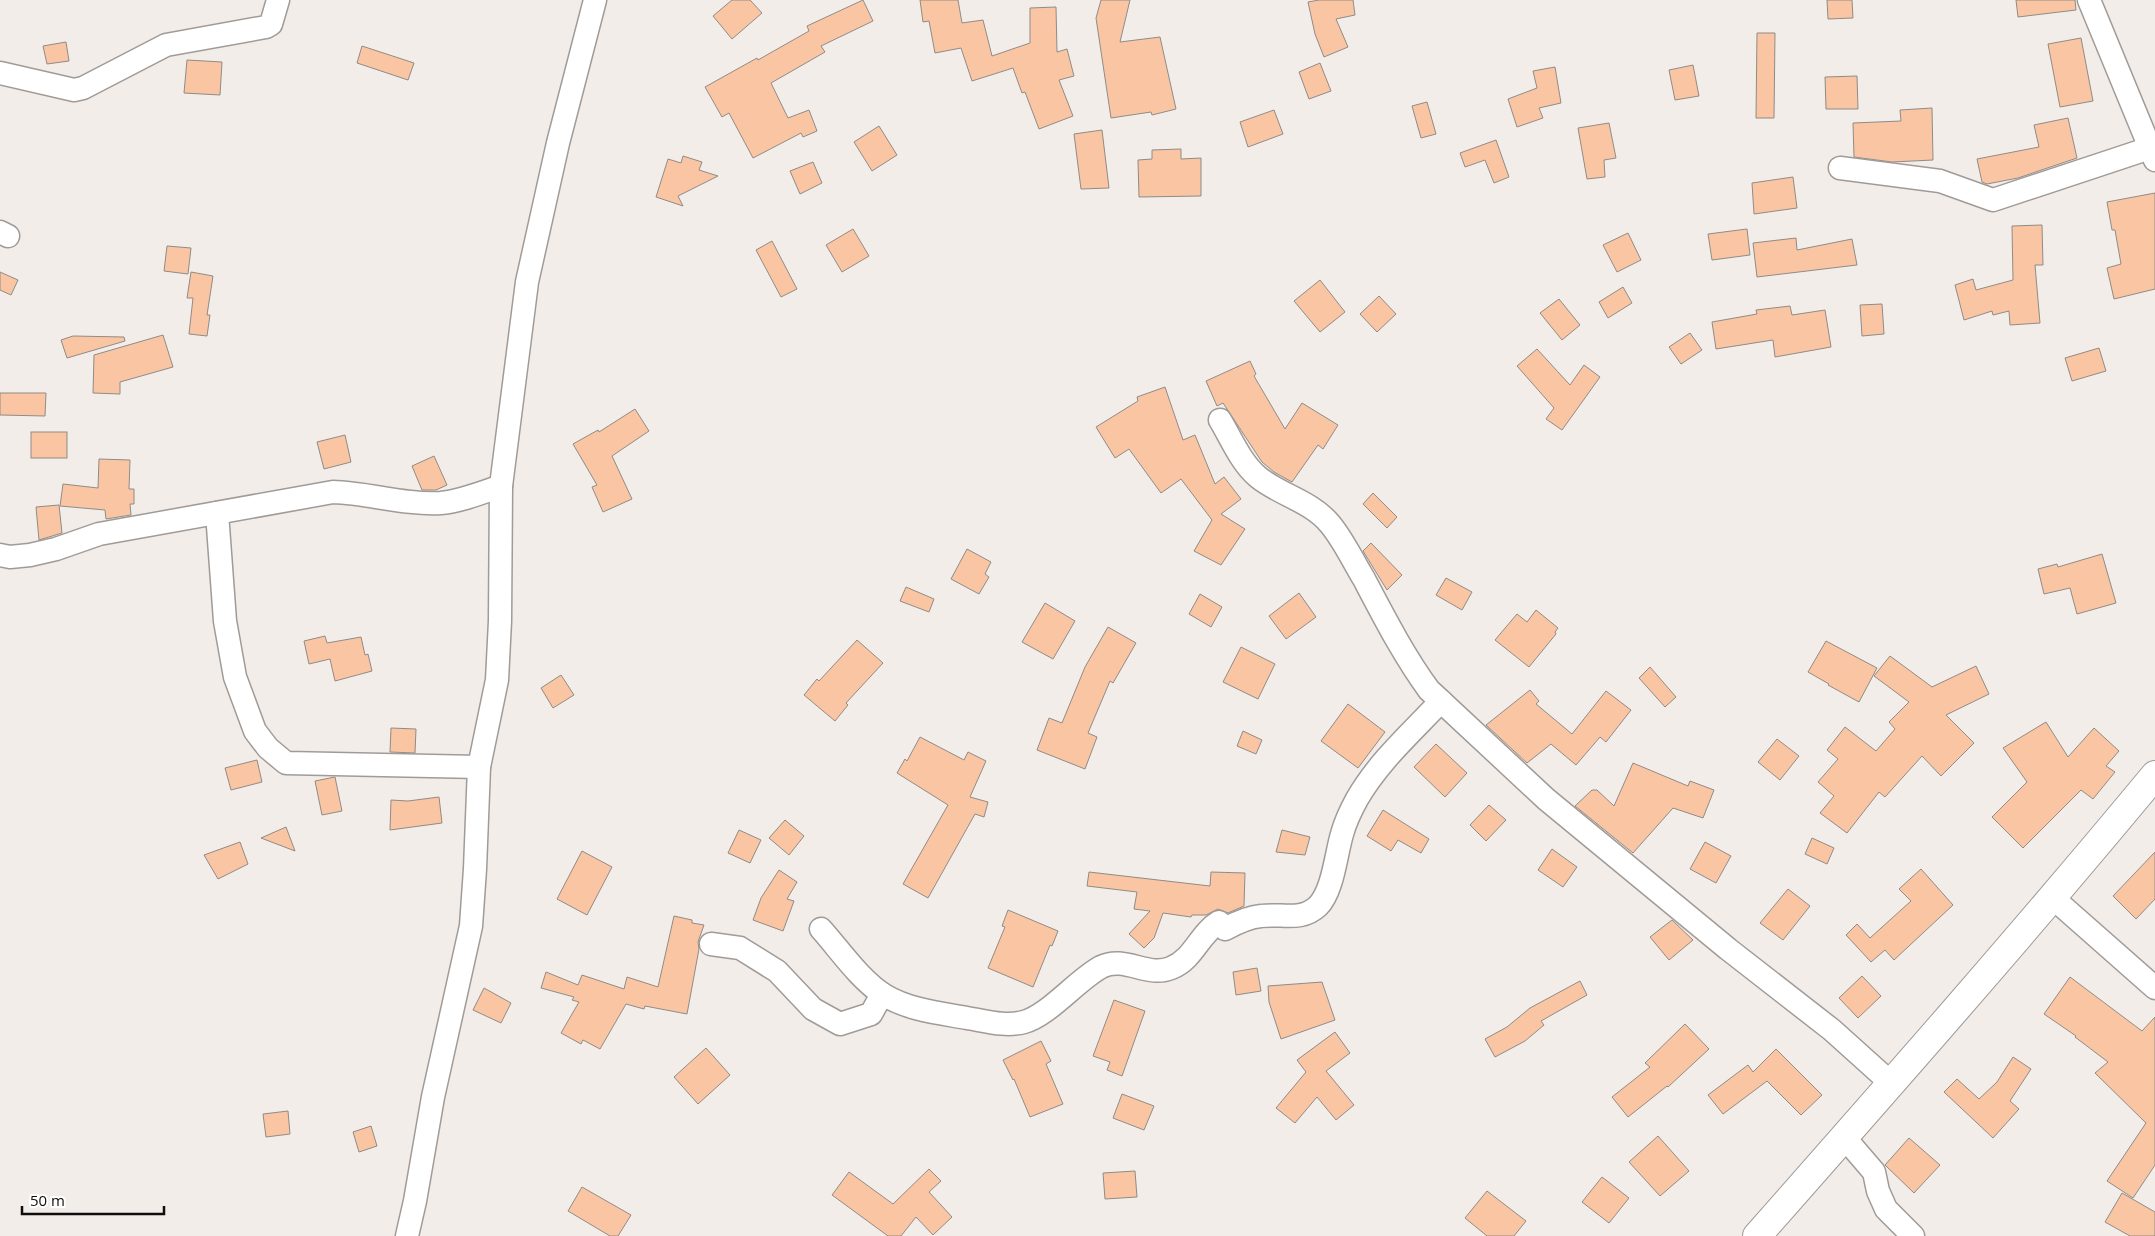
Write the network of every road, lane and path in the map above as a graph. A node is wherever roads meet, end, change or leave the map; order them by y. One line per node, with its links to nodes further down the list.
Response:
1 (278, 0): 4 (street)
2 (595, 0): 8 (street)
3 (2089, 0): 5 (street)
4 (0, 73)
5 (2153, 154): 6 (street)
6 (1840, 168)
7 (1220, 420): 11 (street)
8 (501, 486): 9 (street); 12 (street)
9 (217, 513): 10 (street); 12 (street)
10 (0, 555)
11 (1440, 701): 18 (street); 19 (street)
12 (479, 768): 21 (street)
13 (2155, 776): 14 (main road)
14 (2053, 898): 17 (street); 19 (main road)
15 (821, 929): 18 (street)
16 (711, 944): 18 (street)
17 (2155, 988)
18 (882, 994)
19 (1892, 1084): 20 (main road)
20 (1844, 1137): 22 (main road); 23 (street)
21 (407, 1236)
22 (1757, 1236)
23 (1913, 1236)

